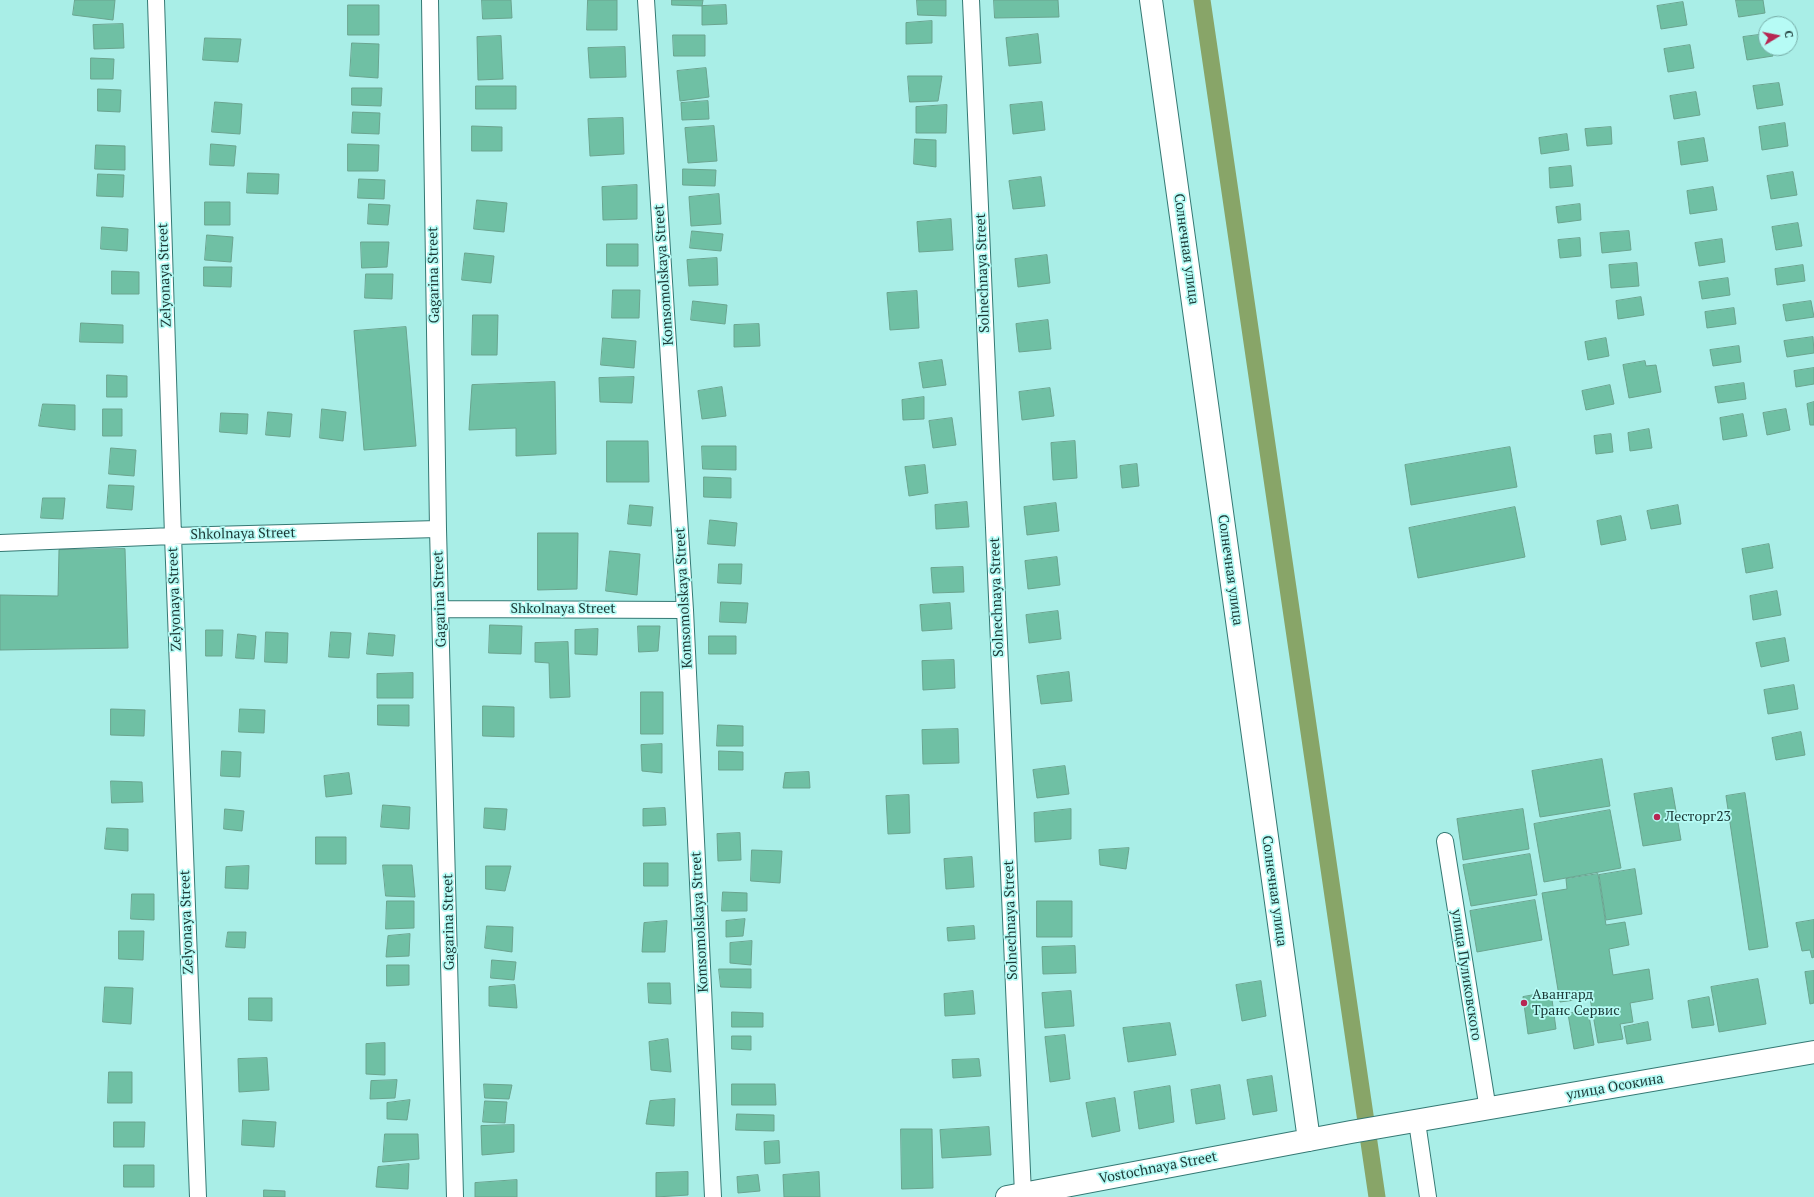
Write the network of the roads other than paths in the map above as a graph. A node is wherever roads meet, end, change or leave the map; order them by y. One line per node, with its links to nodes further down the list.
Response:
1 (156, 0): 7 (street, Zelyonaya Street)
2 (430, 0): 6 (street, Gagarina Street)
3 (646, 0): 10 (street, Komsomolskaya Street)
4 (971, 0): 17 (street, Solnechnaya Street)
5 (1151, 0): 16 (main road, Солнечная улица)
6 (438, 529): 7 (street, Shkolnaya Street); 9 (street, Gagarina Street)
7 (173, 536): 8 (street, Shkolnaya Street); 18 (street, Zelyonaya Street)
8 (0, 543)
9 (441, 609): 10 (street, Shkolnaya Street); 19 (street, Gagarina Street)
10 (685, 610): 20 (street, Komsomolskaya Street)
11 (1445, 841): 13 (street, улица Пуликовского)
12 (1814, 1052): 13 (main road, улица Осокина)
13 (1488, 1110): 14 (main road, улица Осокина)
14 (1417, 1122): 15 (main road, улица Осокина); 21 (street)
15 (1351, 1132): 16 (main road, Vostochnaya Street)
16 (1309, 1140): 17 (main road, Vostochnaya Street)
17 (1015, 1195)
18 (198, 1197)
19 (455, 1197)
20 (713, 1197)
21 (1428, 1197)

